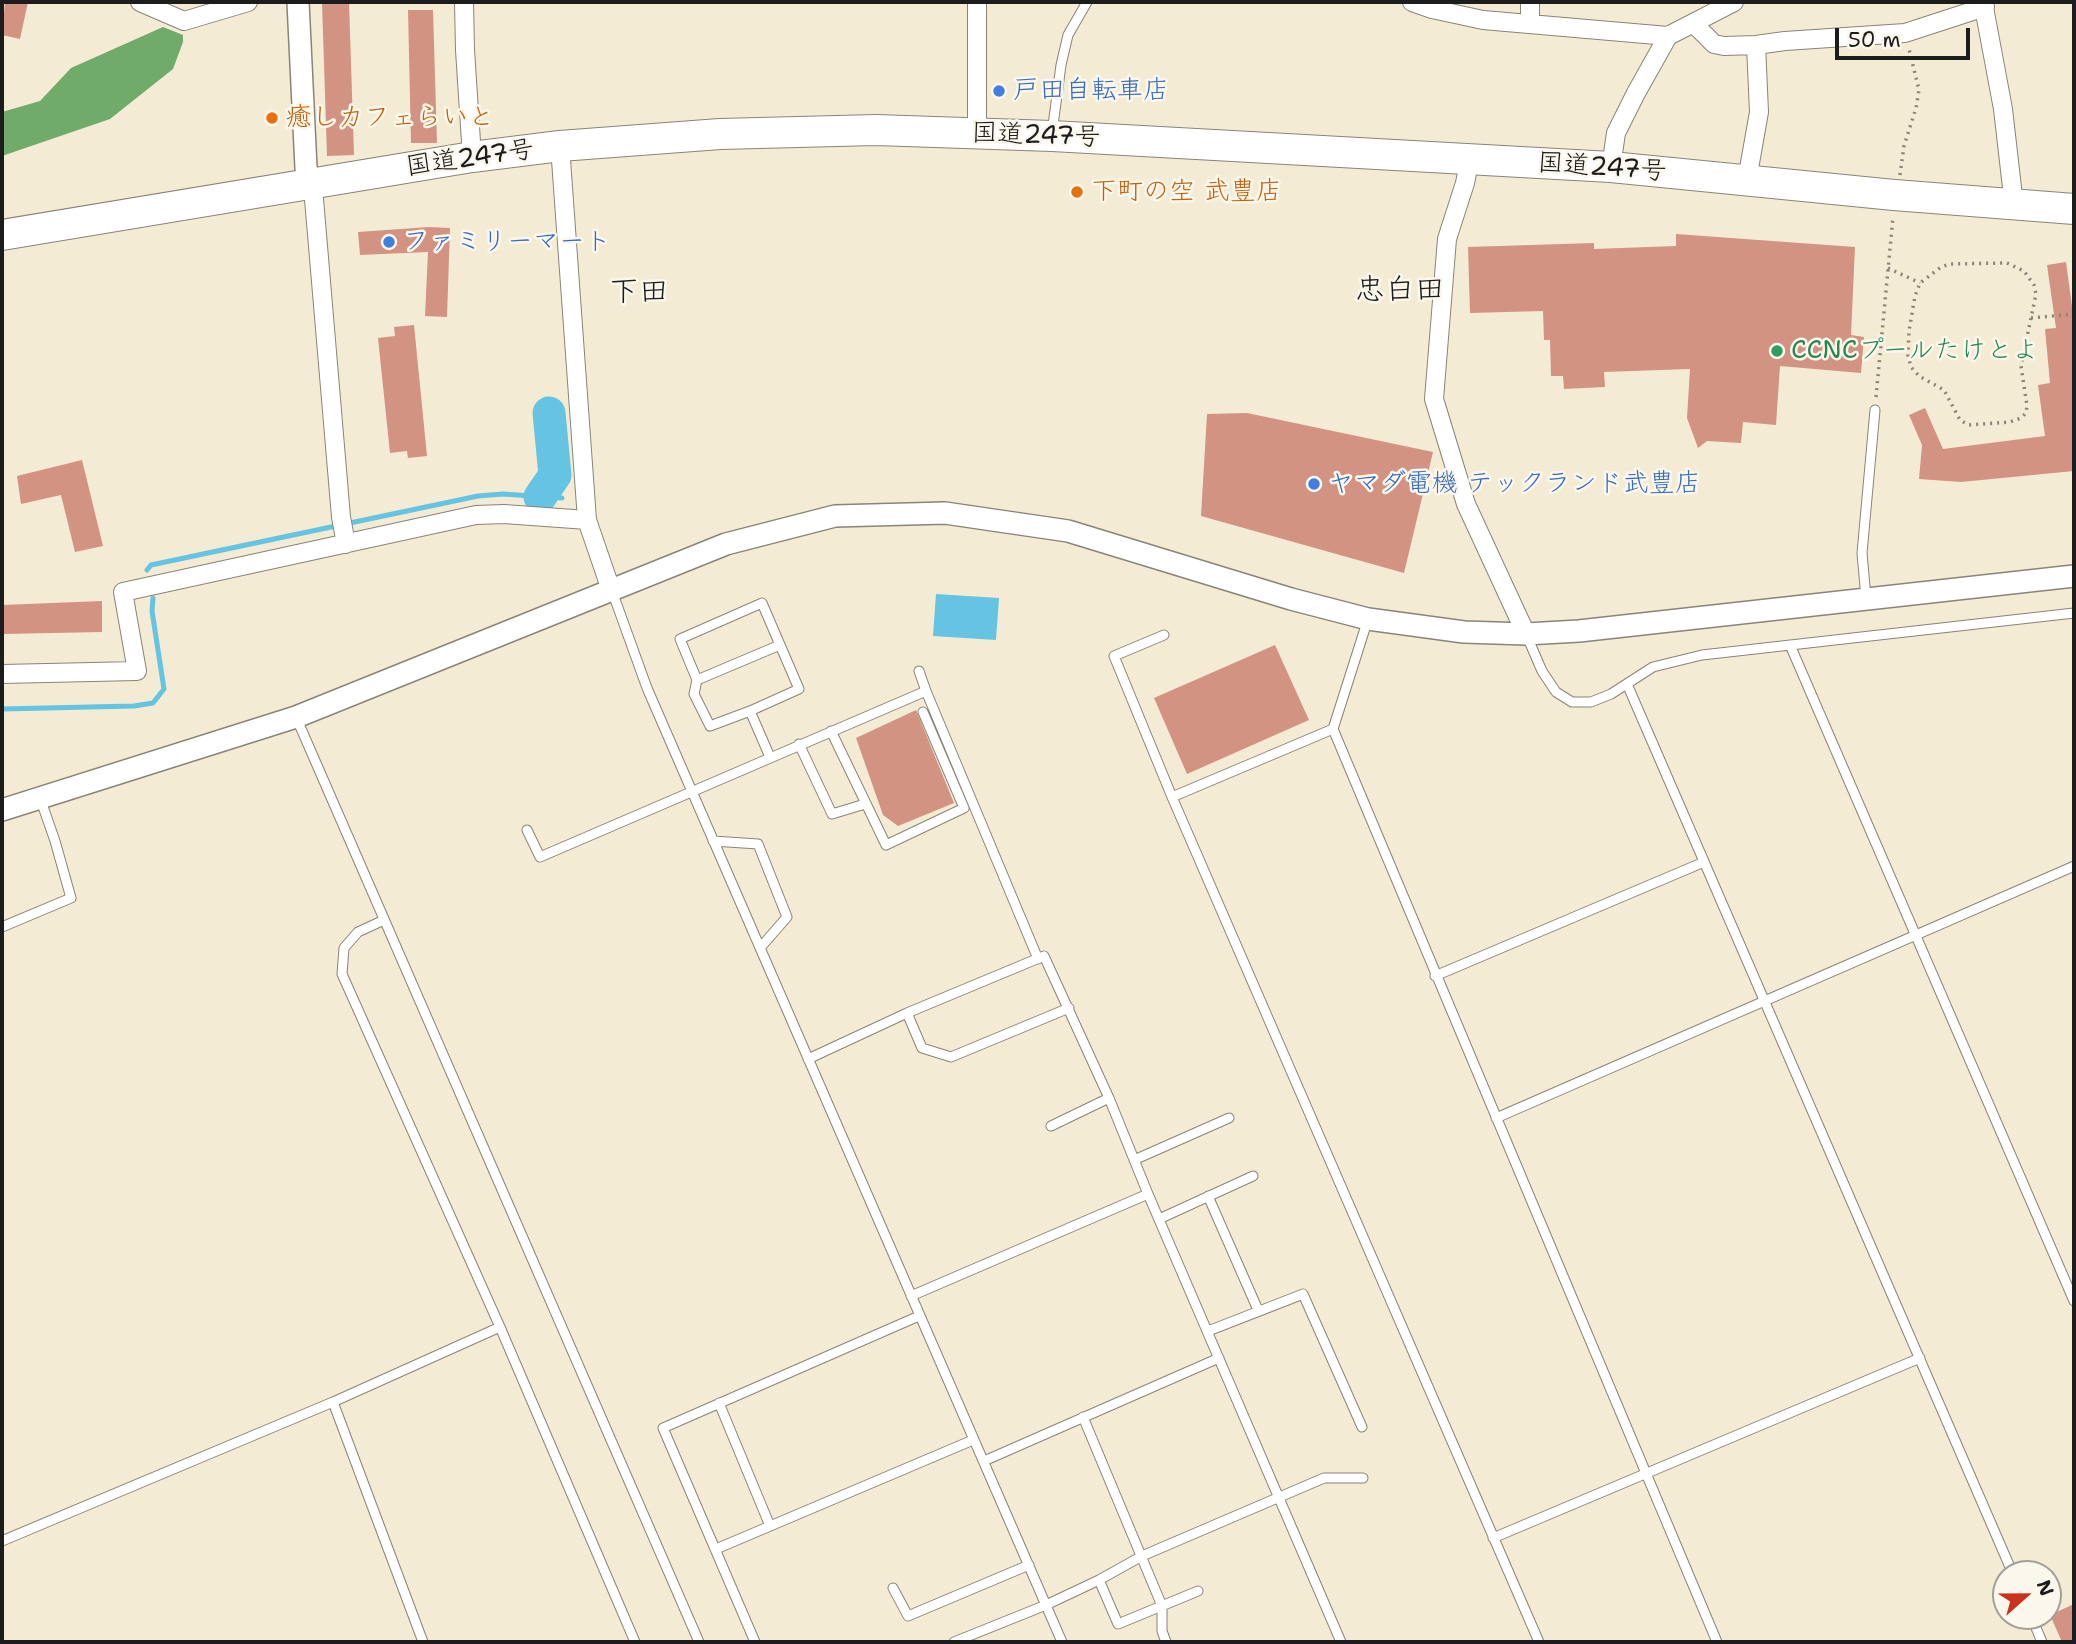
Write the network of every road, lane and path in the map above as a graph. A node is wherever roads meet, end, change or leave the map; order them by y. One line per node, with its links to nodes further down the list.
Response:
1 (140, 2): 2 (street)
2 (248, 2)
3 (298, 2): 23 (street)
4 (464, 2): 19 (street)
5 (977, 2): 16 (street)
6 (1087, 2): 17 (lane)
7 (1412, 2): 12 (street)
8 (1530, 2): 12 (street)
9 (1734, 2): 11 (street)
10 (1984, 5): 13 (street); 25 (street)
11 (1693, 23): 14 (street); 15 (street)
12 (1530, 24): 14 (street)
13 (1905, 33): 15 (street); 24 (path)
14 (1668, 36): 21 (street)
15 (1756, 46): 22 (street)
16 (977, 134): 17 (highway, 国道247号); 18 (highway, 国道247号)
17 (1052, 136): 20 (highway, 国道247号)
18 (560, 146): 19 (highway, 国道247号); 33 (street)
19 (472, 157): 23 (highway, 国道247号)
20 (1470, 158): 21 (highway, 国道247号); 40 (street)
21 (1611, 167): 22 (highway, 国道247号)
22 (1747, 180): 24 (highway, 国道247号)
23 (311, 185): 27 (highway, 国道247号); 34 (street)
24 (1897, 188): 25 (highway, 国道247号); 28 (path)
25 (2014, 205): 26 (highway, 国道247号)
26 (2074, 209)
27 (2, 234)
28 (1888, 268): 29 (path); 32 (path)
29 (1920, 283): 31 (path); 31 (path)
30 (2074, 314): 31 (path)
31 (2032, 318)
32 (1875, 410): 37 (lane)
33 (587, 520): 34 (street); 36 (street)
34 (344, 532): 45 (street)
35 (2074, 576): 37 (street)
36 (611, 590): 39 (street); 51 (street); 56 (lane)
37 (1866, 600): 40 (street)
38 (2074, 613): 43 (lane)
39 (1368, 619): 40 (street); 52 (lane)
40 (1526, 634): 47 (lane)
41 (1164, 635): 57 (lane)
42 (780, 645): 46 (lane); 46 (lane); 49 (lane)
43 (1790, 645): 47 (lane); 67 (lane)
44 (919, 671): 48 (lane)
45 (2, 674)
46 (697, 680): 49 (lane)
47 (1627, 684): 63 (lane)
48 (926, 691): 53 (lane); 69 (lane)
49 (750, 711): 55 (lane)
50 (923, 712): 59 (lane)
51 (296, 717): 58 (street); 65 (lane)
52 (1333, 729): 57 (lane); 70 (lane)
53 (831, 731): 54 (lane); 59 (lane)
54 (799, 744): 55 (lane); 59 (lane)
55 (770, 757): 56 (lane)
56 (691, 790): 61 (lane); 62 (lane)
57 (1172, 797): 102 (lane)
58 (40, 798): 60 (street); 66 (lane)
59 (865, 804)
60 (2, 810)
61 (527, 830)
62 (713, 841): 68 (lane); 68 (lane)
63 (1704, 862): 70 (lane); 71 (lane)
64 (2074, 866): 67 (lane)
65 (384, 920): 88 (lane); 115 (lane)
66 (2, 927)
67 (1915, 936): 71 (lane); 85 (lane)
68 (760, 948): 74 (lane)
69 (1038, 959): 72 (lane); 73 (lane)
70 (1435, 976): 77 (lane)
71 (1765, 1001): 77 (lane); 91 (lane)
72 (1069, 1008): 73 (lane); 75 (lane)
73 (907, 1013): 74 (lane)
74 (808, 1059): 84 (lane)
75 (1109, 1098): 78 (lane); 79 (lane)
76 (1229, 1118): 79 (lane)
77 (1496, 1118): 98 (lane)
78 (1051, 1126)
79 (1134, 1160): 81 (lane)
80 (1253, 1176): 82 (lane)
81 (1148, 1194): 83 (lane); 84 (lane)
82 (1208, 1196): 83 (lane); 86 (lane)
83 (1159, 1219): 89 (lane)
84 (911, 1296): 87 (lane)
85 (2074, 1301)
86 (1258, 1310): 89 (lane); 95 (lane)
87 (919, 1316): 93 (lane); 96 (lane)
88 (500, 1327): 92 (lane); 114 (lane)
89 (1208, 1331): 90 (lane)
90 (1219, 1358): 94 (lane); 100 (lane)
91 (1920, 1358): 98 (lane); 106 (lane)
92 (332, 1402): 103 (lane); 113 (lane)
93 (719, 1404): 101 (lane); 104 (lane)
94 (1083, 1417): 97 (lane); 105 (lane)
95 (1362, 1427)
96 (973, 1440): 97 (lane); 101 (lane)
97 (984, 1461): 107 (lane)
98 (1646, 1474): 102 (lane); 122 (lane)
99 (1363, 1478): 100 (lane)
100 (1278, 1499): 105 (lane); 120 (lane)
101 (770, 1527): 104 (lane)
102 (1493, 1538): 121 (lane)
103 (2, 1541)
104 (716, 1549): 116 (lane)
105 (1142, 1556): 108 (lane); 112 (lane)
106 (2007, 1560)
107 (1029, 1565): 109 (lane); 111 (lane)
108 (1099, 1580): 111 (lane); 112 (lane)
109 (893, 1588)
110 (1198, 1591): 112 (lane)
111 (1046, 1605): 117 (lane); 118 (lane)
112 (1162, 1606): 119 (lane)
113 (423, 1642)
114 (634, 1642)
115 (699, 1642)
116 (755, 1642)
117 (954, 1642)
118 (1062, 1642)
119 (1166, 1642)
120 (1341, 1642)
121 (1539, 1642)
122 (1717, 1642)

